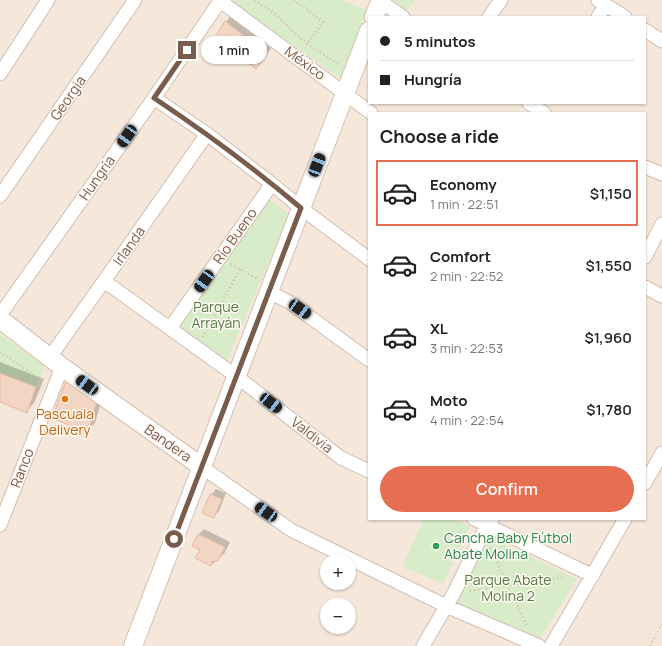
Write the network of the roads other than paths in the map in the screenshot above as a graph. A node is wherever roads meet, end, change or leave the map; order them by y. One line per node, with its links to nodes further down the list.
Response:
1 (48, 0): 14 (street)
2 (136, 0): 22 (street, Georgia)
3 (219, 0): 15 (street, México); 16 (street, Hungría)
4 (501, 0): 8 (street)
5 (602, 3): 9 (street); 10 (street)
6 (378, 6): 7 (street)
7 (401, 16)
8 (490, 16)
9 (598, 16)
10 (623, 16)
11 (646, 31): 13 (street)
12 (368, 34): 15 (street)
13 (662, 41)
14 (0, 74)
15 (345, 93): 17 (street, México); 23 (street)
16 (154, 98): 18 (street); 31 (street, Hungría)
17 (370, 112)
18 (207, 134): 21 (street); 27 (street, Irlanda)
19 (646, 167): 20 (street)
20 (662, 174)
21 (272, 184): 23 (street); 33 (street, Río Bueno)
22 (0, 196)
23 (301, 208): 26 (street); 29 (street)
24 (662, 224): 25 (street)
25 (646, 254)
26 (368, 258)
27 (104, 281): 33 (street, Valdivia); 35 (street, Irlanda)
28 (646, 288): 30 (street)
29 (270, 289): 34 (street); 36 (street)
30 (662, 296)
31 (0, 315)
32 (0, 319): 35 (street, Bandera)
33 (170, 328): 36 (street, Valdivia)
34 (368, 359)
35 (56, 362): 38 (street, Bandera); 44 (street, Ranco)
36 (236, 376): 38 (street); 39 (street, Valdivia)
37 (662, 453): 40 (street)
38 (202, 467): 46 (street, Bandera); 47 (street)
39 (368, 471)
40 (646, 481)
41 (479, 520): 43 (street)
42 (624, 520): 45 (street)
43 (490, 522): 45 (street); 46 (street)
44 (0, 525)
45 (593, 575): 50 (street)
46 (446, 606): 48 (street); 49 (street, Bandera)
47 (133, 646)
48 (423, 646)
49 (539, 646)
50 (551, 646)

